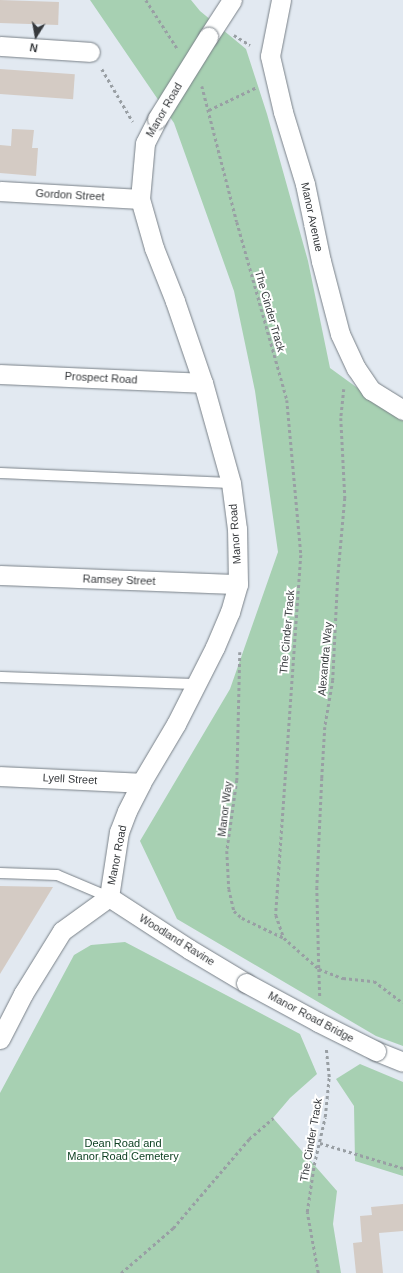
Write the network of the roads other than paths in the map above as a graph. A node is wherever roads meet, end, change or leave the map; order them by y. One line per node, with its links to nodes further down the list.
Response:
1 (232, 0): 6 (street, Manor Road, bridge)
2 (282, 0): 9 (street, Manor Avenue)
3 (0, 46): 4 (street)
4 (90, 52)
5 (0, 192): 6 (street, Gordon Street)
6 (140, 199): 8 (street, Manor Road)
7 (0, 374): 8 (street, Prospect Road)
8 (203, 383): 11 (street, Manor Road)
9 (403, 410)
10 (0, 473): 11 (lane)
11 (231, 483): 13 (street, Manor Road)
12 (0, 575): 13 (street, Ramsey Street)
13 (238, 584): 15 (street, Manor Road)
14 (0, 677): 15 (lane)
15 (196, 684): 17 (street, Manor Road)
16 (0, 776): 17 (street, Lyell Street)
17 (141, 783): 19 (street, Manor Road)
18 (0, 873): 19 (lane)
19 (109, 897): 20 (street, Woodland Ravine); 21 (street, Manor Road)
20 (246, 983): 22 (street, Manor Road Bridge, bridge)
21 (0, 1039)
22 (403, 1062)

